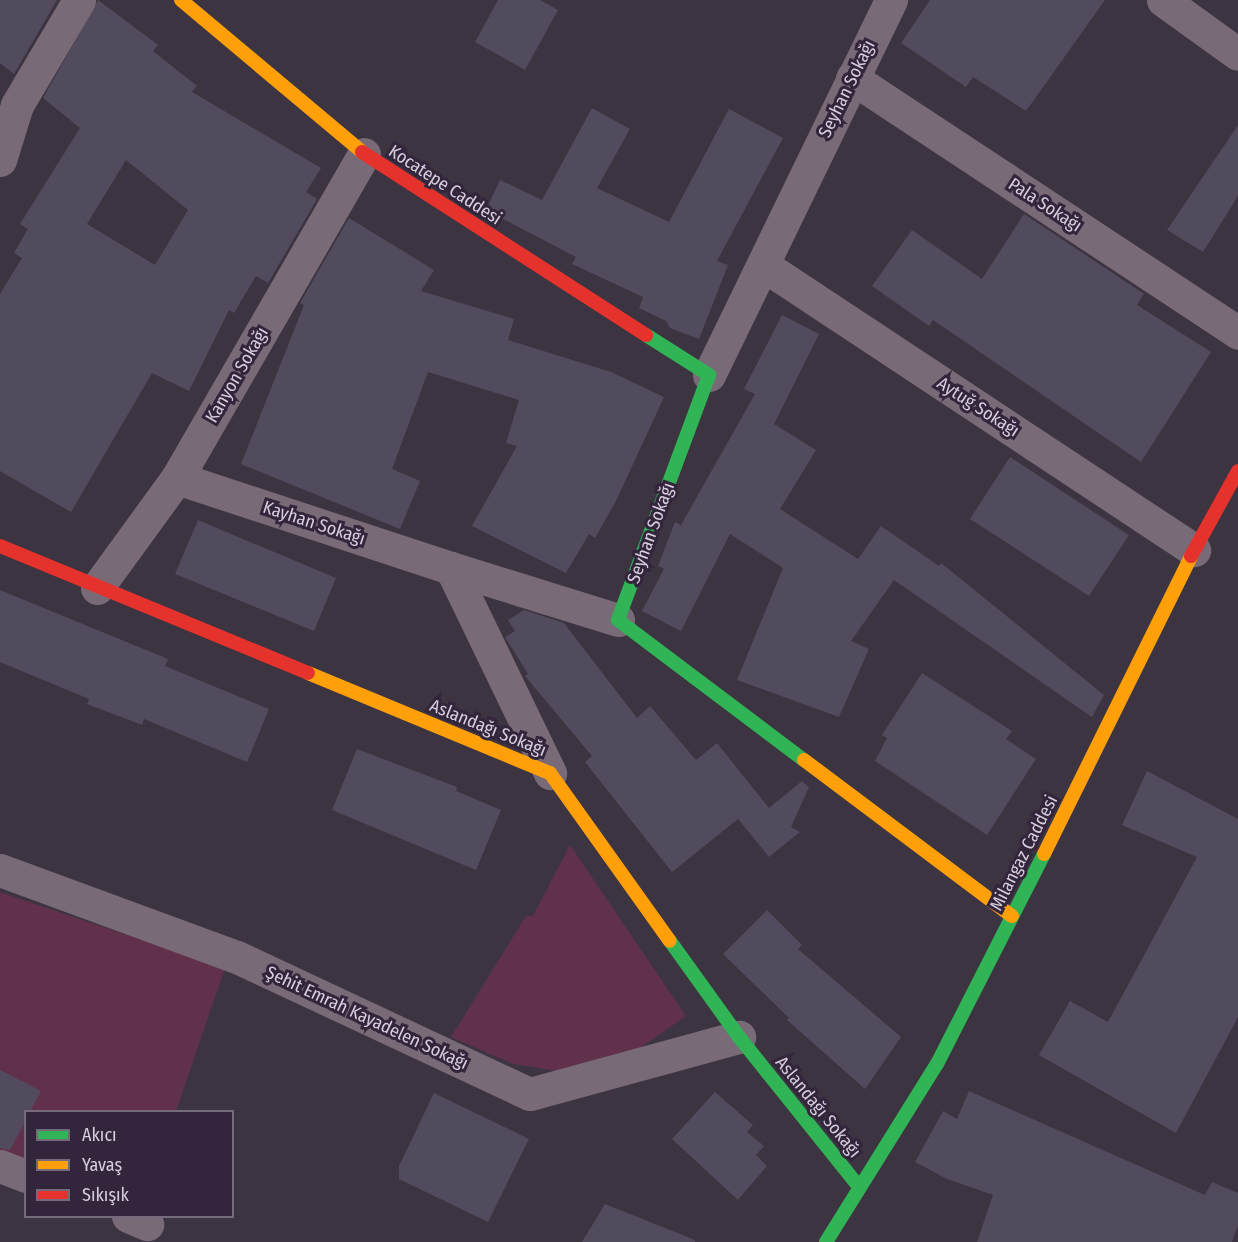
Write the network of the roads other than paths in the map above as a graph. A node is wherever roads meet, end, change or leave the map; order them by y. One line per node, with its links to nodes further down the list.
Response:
1 (79, 0): 8 (street)
2 (181, 0): 7 (street, Kocatepe Caddesi)
3 (891, 0): 6 (street, Seyhan Sokağı)
4 (1163, 0): 5 (street)
5 (1238, 54)
6 (852, 78): 9 (street, Seyhan Sokağı); 10 (street, Pala Sokağı)
7 (364, 154): 11 (street, Kocatepe Caddesi); 12 (street, Kanyon Sokağı)
8 (0, 160)
9 (763, 265): 11 (street, Seyhan Sokağı); 15 (street, Aytuğ Sokağı)
10 (1238, 333)
11 (709, 375): 18 (street, Seyhan Sokağı)
12 (177, 478): 16 (street, Kayhan Sokağı); 17 (street, Kanyon Sokağı)
13 (1234, 484): 15 (street, Milangaz Caddesi)
14 (0, 546): 17 (street, Aslandağı Sokağı)
15 (1194, 550): 21 (street, Milangaz Caddesi)
16 (451, 568): 18 (street, Kayhan Sokağı); 19 (street)
17 (97, 588): 19 (street, Aslandağı Sokağı)
18 (618, 620): 21 (street)
19 (550, 773): 22 (street, Aslandağı Sokağı)
20 (0, 870): 22 (street, Şehit Emrah Kayadelen Sokağı)
21 (1012, 916): 25 (street, Milangaz Caddesi)
22 (739, 1037): 25 (street, Aslandağı Sokağı)
23 (0, 1166): 24 (street)
24 (24, 1175)
25 (860, 1188): 26 (street, Milangaz Caddesi)
26 (826, 1242)

